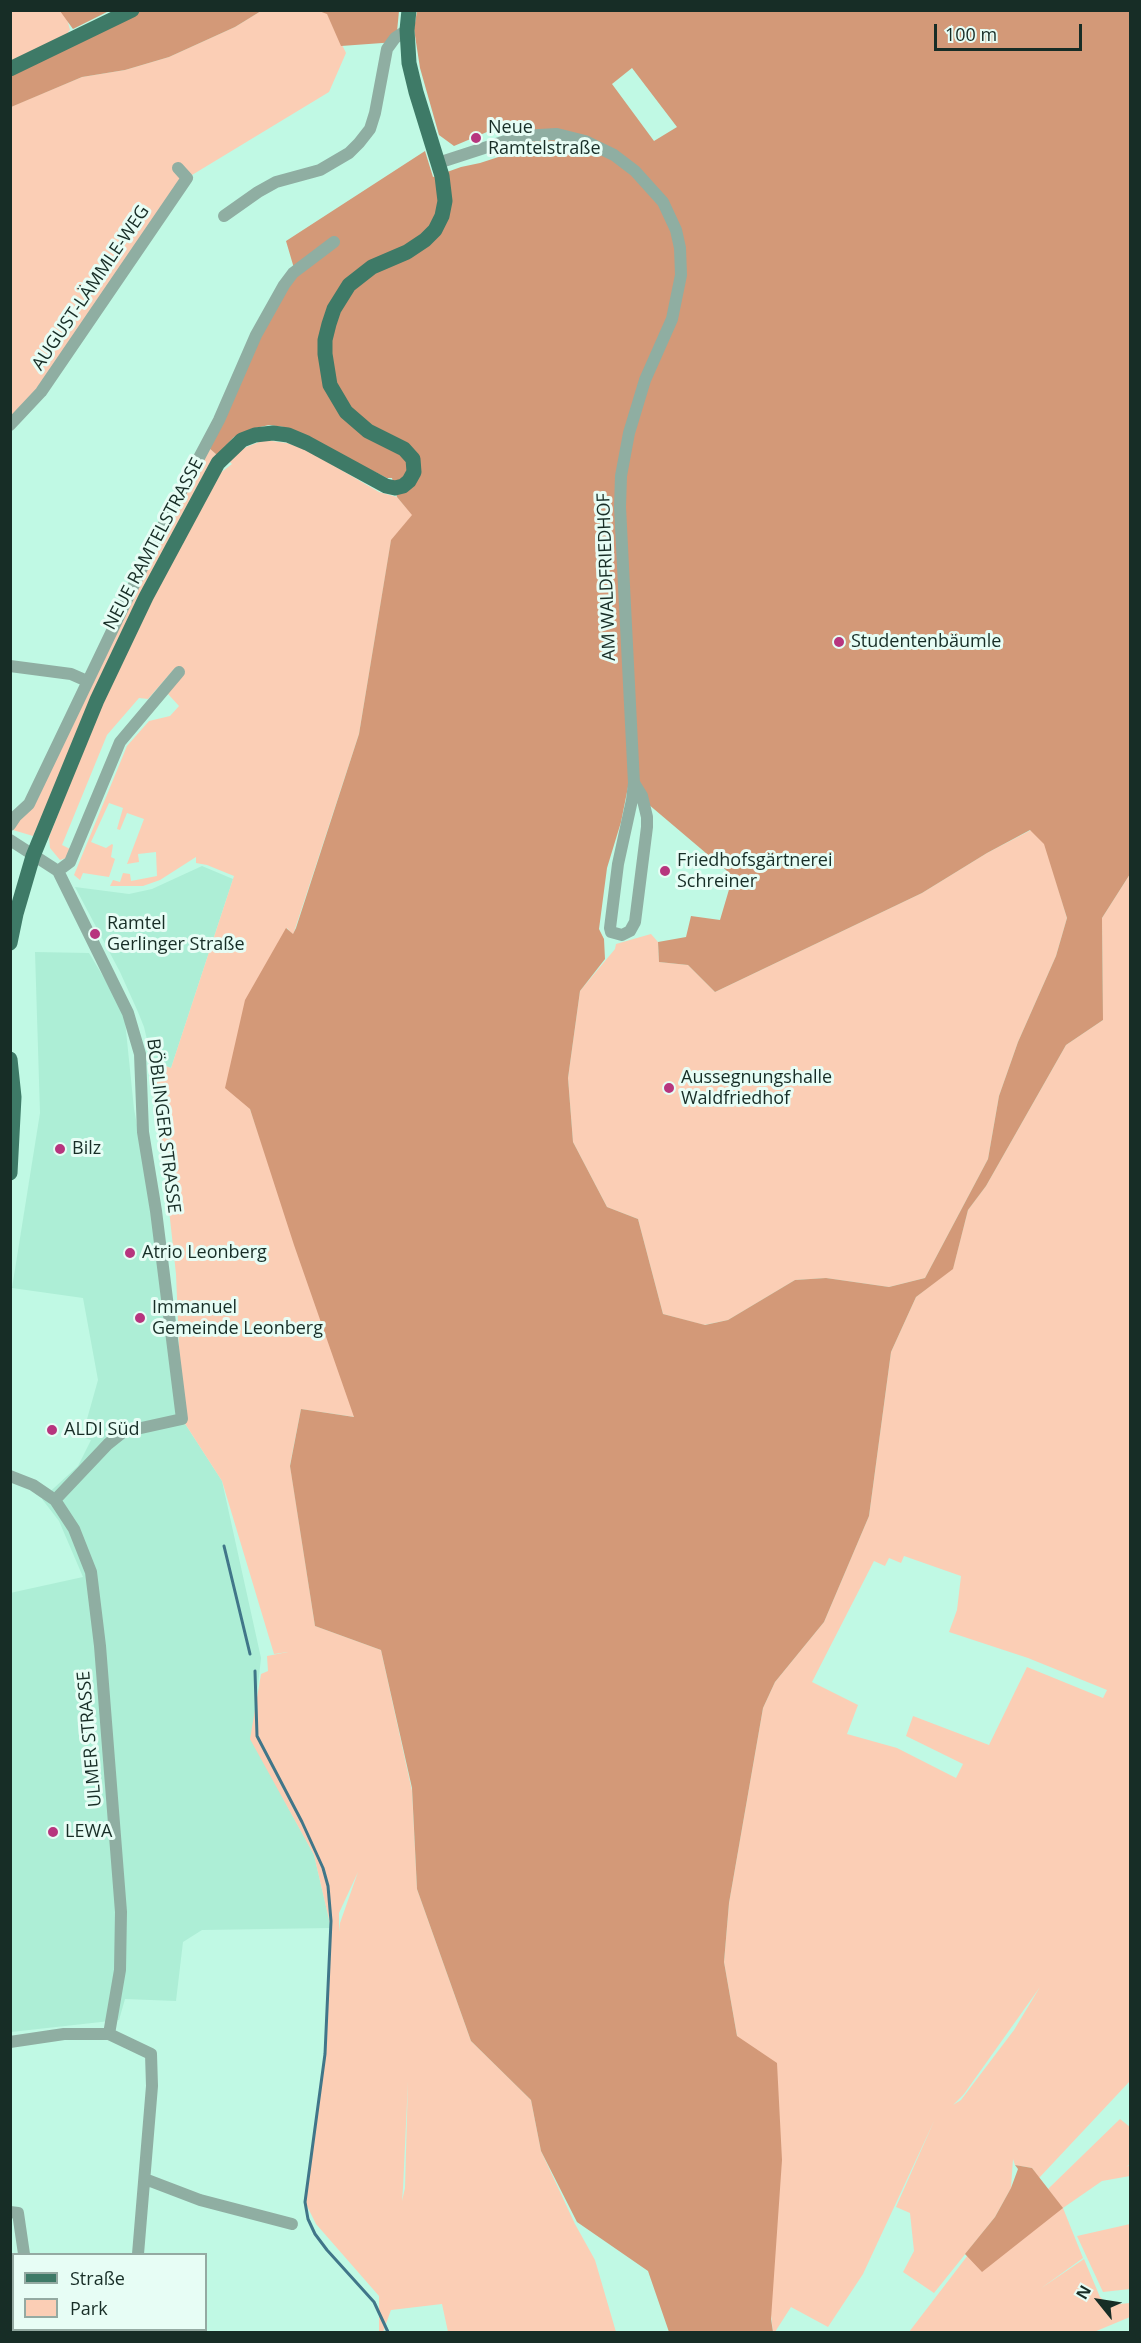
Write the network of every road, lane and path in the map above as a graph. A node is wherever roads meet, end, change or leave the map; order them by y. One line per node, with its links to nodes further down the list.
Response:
1 (132, 10): 4 (main road)
2 (409, 10): 3 (main road, NEUE RAMTELSTRASSE)
3 (407, 30): 5 (main road, NEUE RAMTELSTRASSE); 7 (street)
4 (10, 69)
5 (438, 163): 13 (street, AM WALDFRIEDHOF); 16 (main road, NEUE RAMTELSTRASSE)
6 (178, 168): 9 (street, AUGUST-LÄMMLE-WEG)
7 (224, 216)
8 (334, 242): 12 (street)
9 (10, 425)
10 (10, 666): 12 (street)
11 (179, 672): 17 (street)
12 (87, 681): 14 (street)
13 (634, 783): 13 (street, AM WALDFRIEDHOF)
14 (10, 825)
15 (10, 840): 16 (street)
16 (33, 856): 17 (street); 18 (main road, NEUE RAMTELSTRASSE)
17 (58, 871): 22 (street, BÖBLINGER STRASSE)
18 (10, 943)
19 (10, 1059): 20 (main road)
20 (10, 1173)
21 (10, 1476): 22 (street, ULMER STRASSE)
22 (55, 1500): 23 (street, ULMER STRASSE)
23 (110, 2034): 24 (street); 25 (street)
24 (10, 2042)
25 (145, 2179): 27 (street); 29 (street)
26 (10, 2212): 28 (street)
27 (292, 2224)
28 (24, 2253)
29 (138, 2253)

